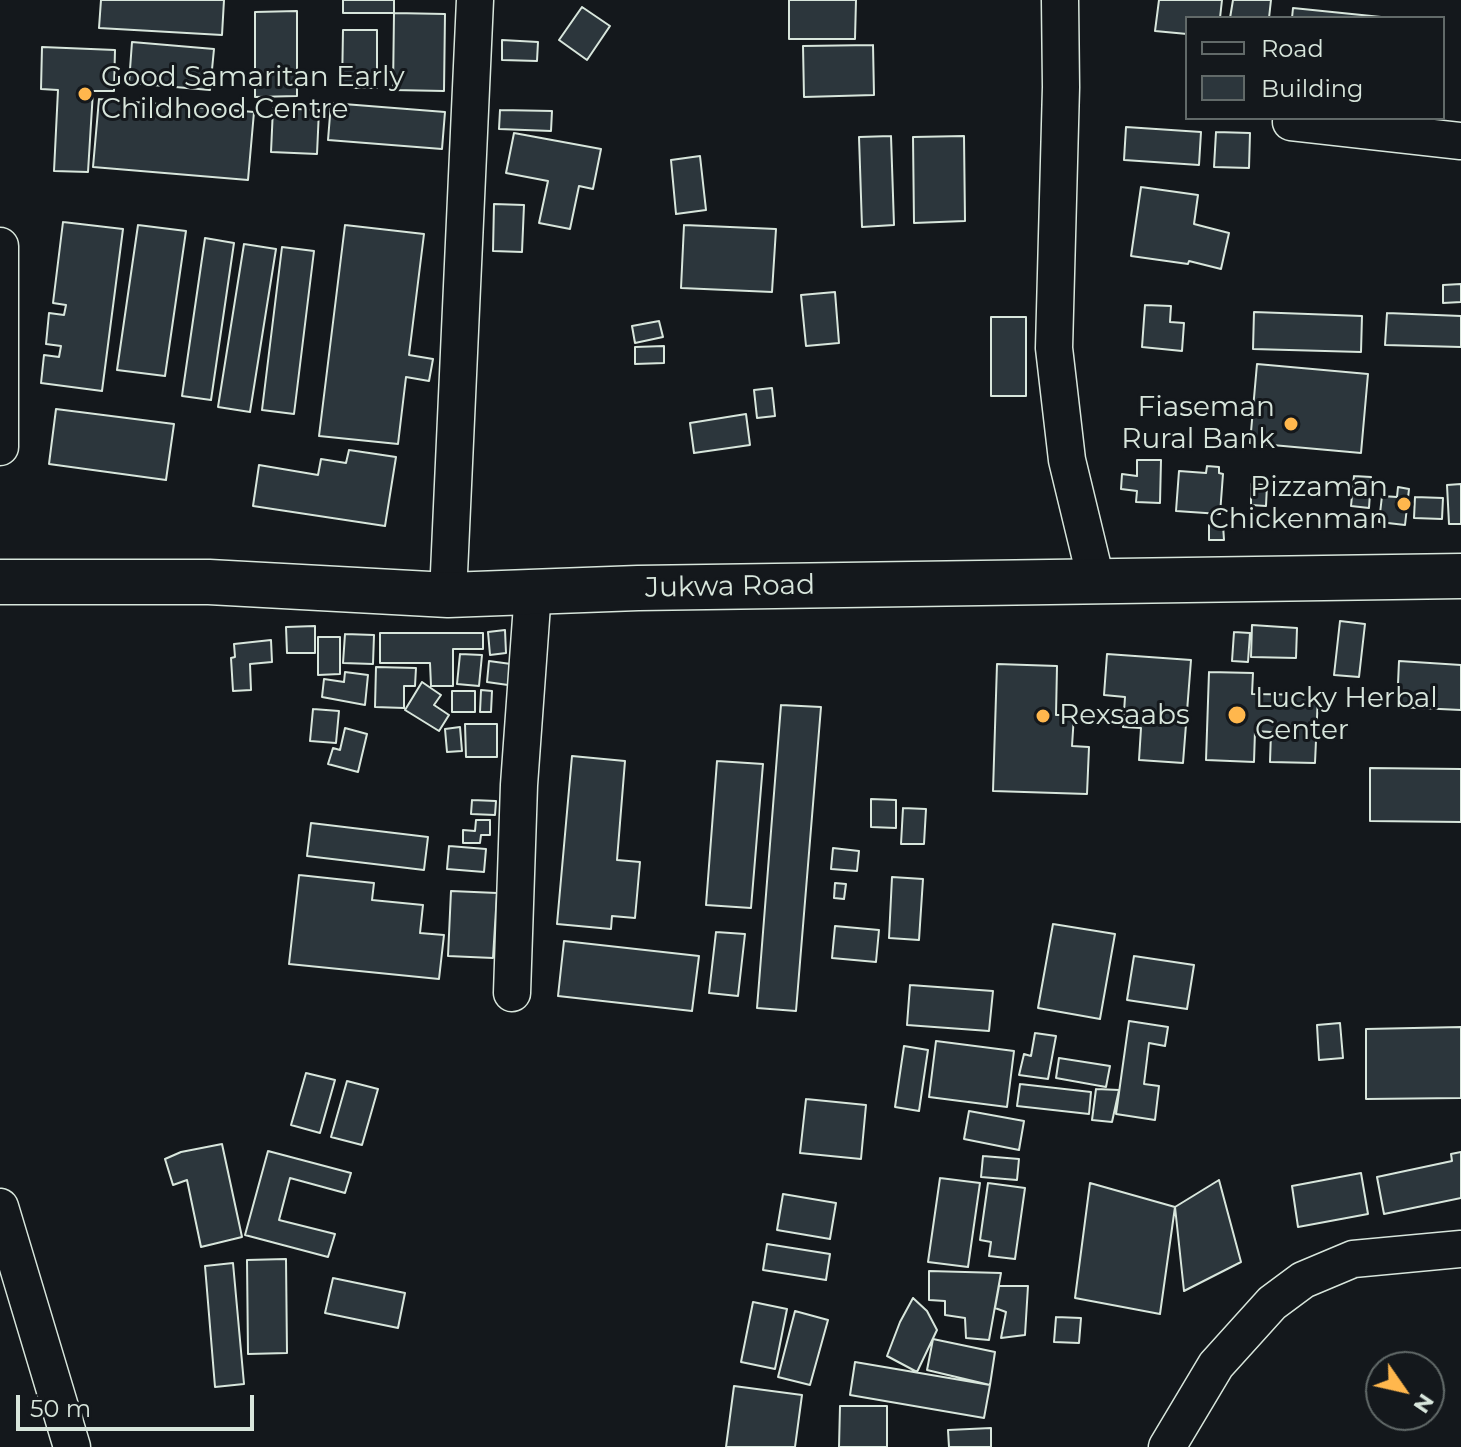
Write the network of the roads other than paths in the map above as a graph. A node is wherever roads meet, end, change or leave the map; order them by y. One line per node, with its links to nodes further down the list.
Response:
1 (475, 0): 11 (street)
2 (1060, 0): 8 (street)
3 (1291, 122): 4 (street)
4 (1461, 141)
5 (0, 246): 6 (street)
6 (0, 447)
7 (1461, 576): 8 (main road, Jukwa Road)
8 (1096, 580): 10 (main road, Jukwa Road)
9 (0, 582): 11 (main road, Jukwa Road)
10 (533, 591): 11 (main road, Jukwa Road); 12 (street)
11 (448, 595)
12 (512, 993)
13 (0, 1207): 15 (street)
14 (1461, 1249): 16 (street)
15 (72, 1447)
16 (1167, 1447)

